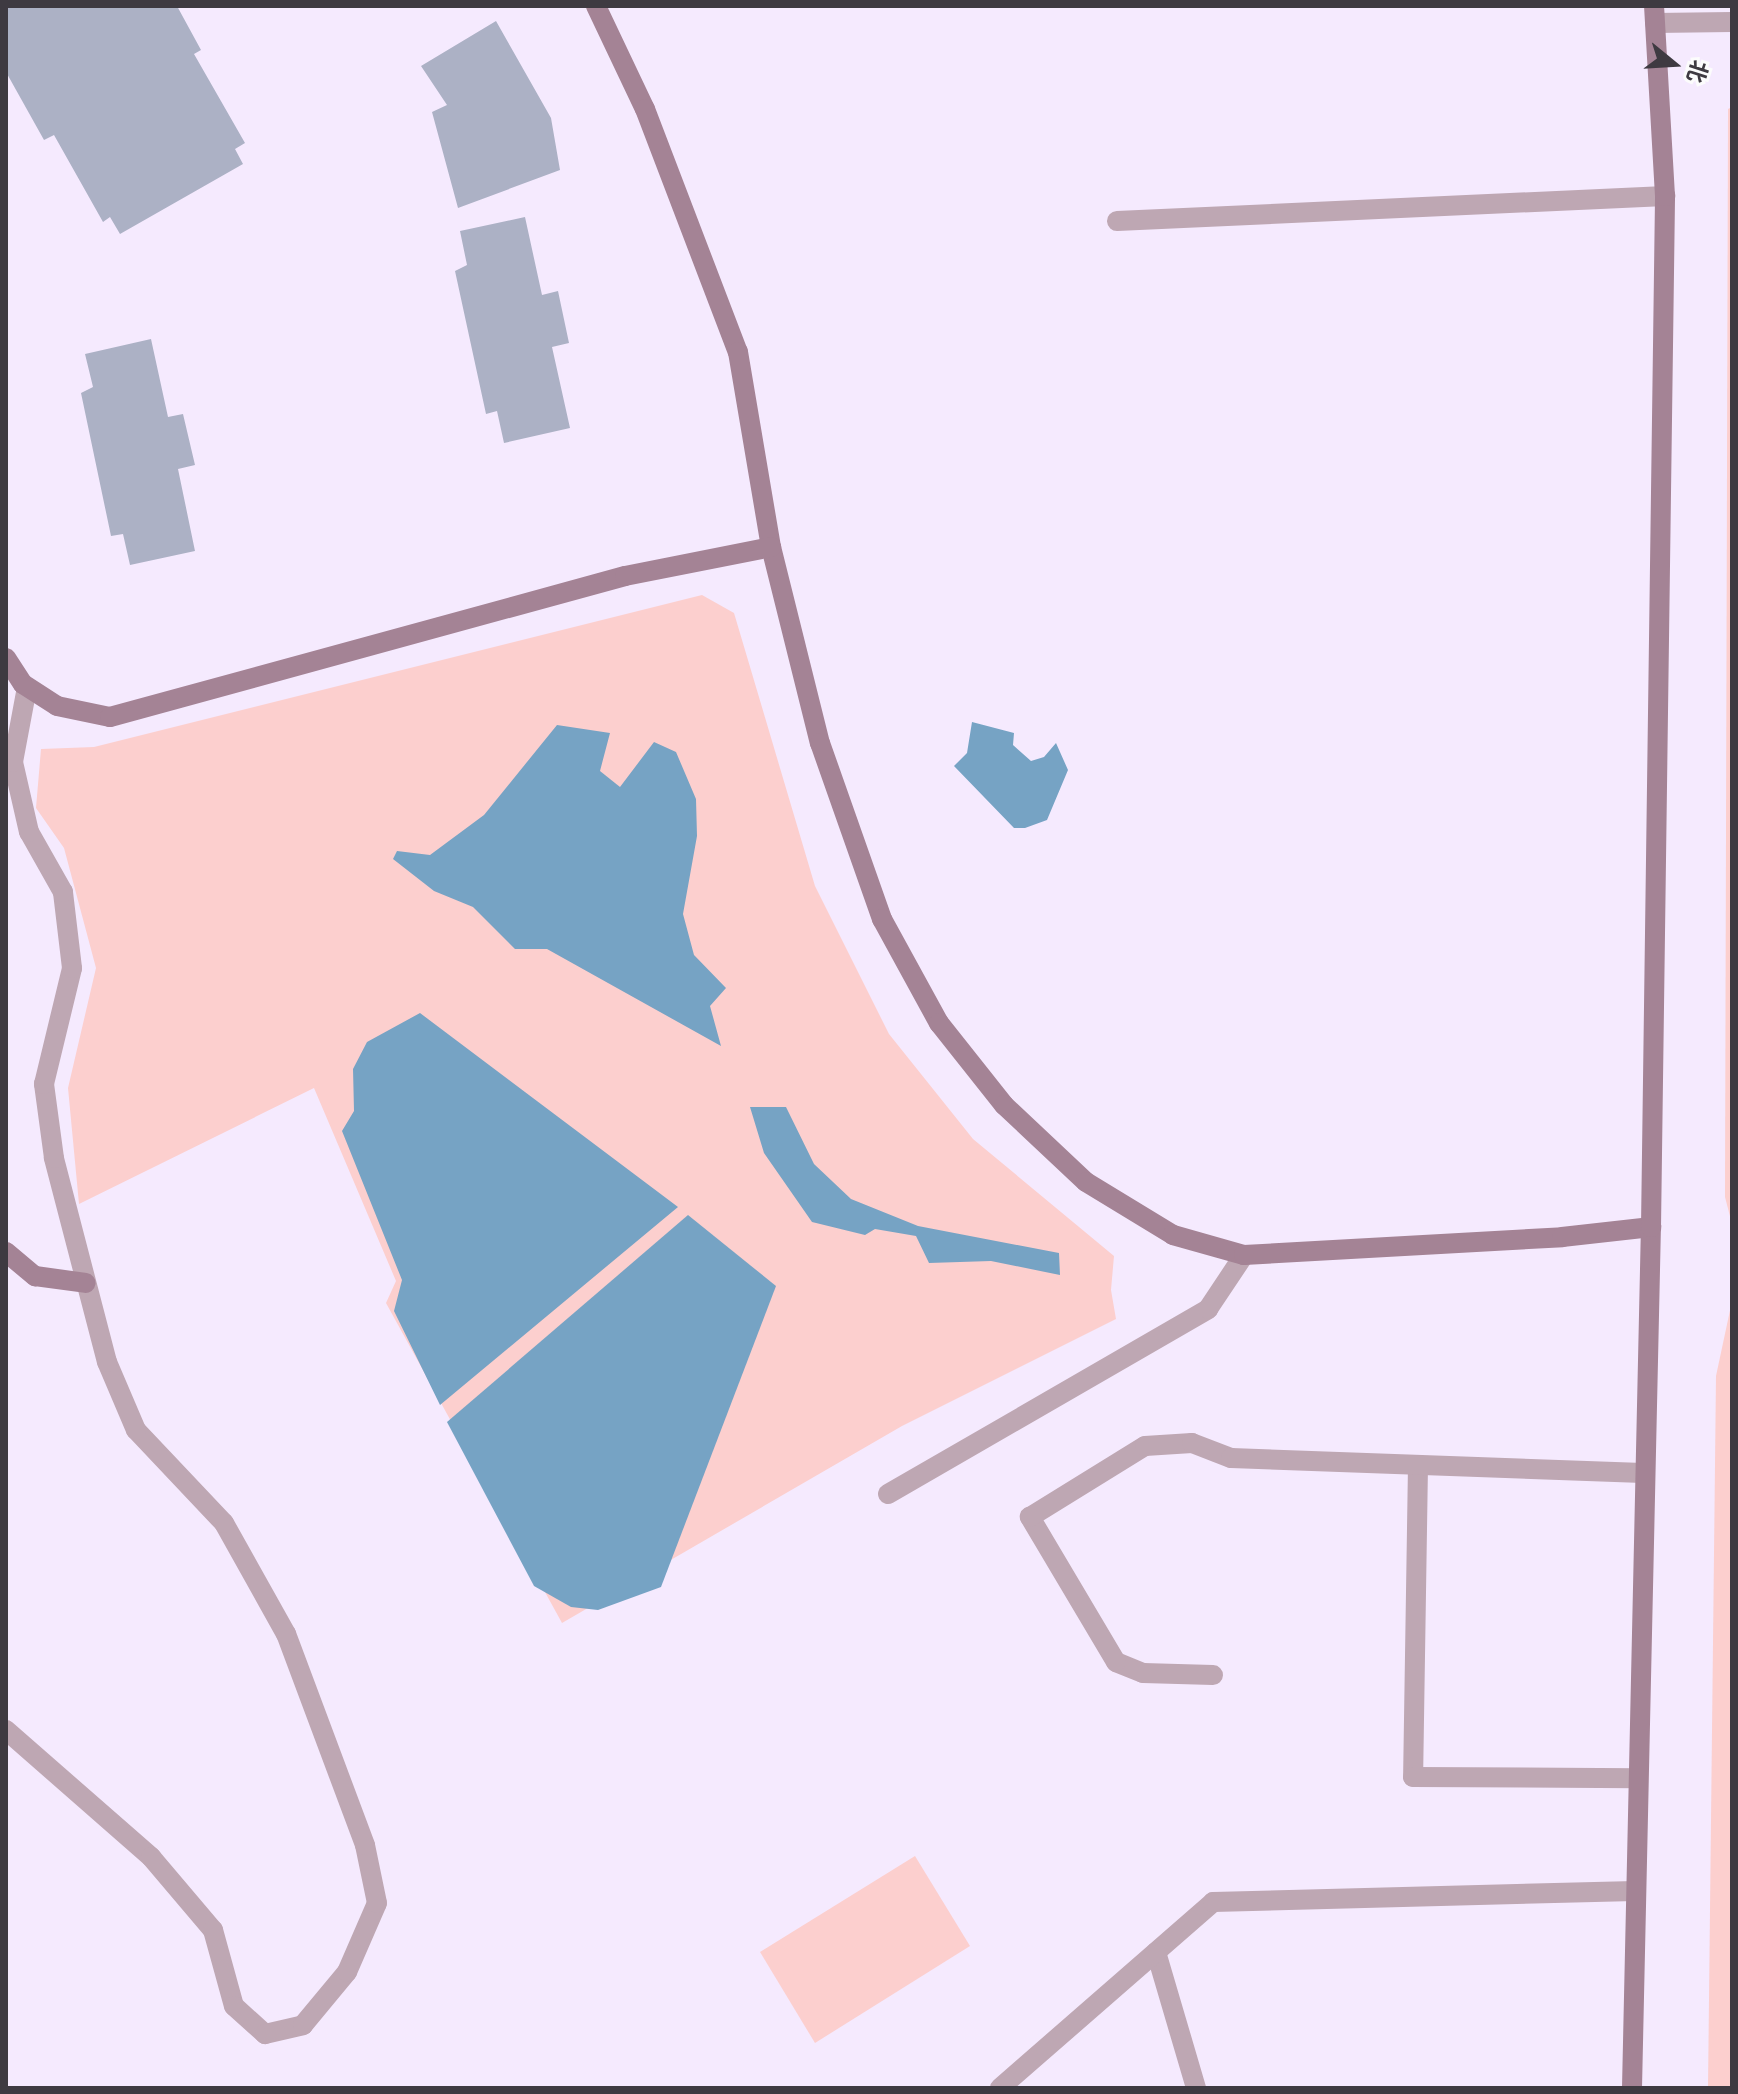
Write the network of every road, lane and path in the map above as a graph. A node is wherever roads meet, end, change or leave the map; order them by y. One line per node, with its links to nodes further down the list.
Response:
1 (596, 6): 6 (street)
2 (1655, 15): 3 (street); 4 (street)
3 (1732, 22)
4 (1665, 196): 5 (street); 9 (street)
5 (1117, 221)
6 (771, 547): 8 (street); 11 (street)
7 (6, 658): 8 (street)
8 (27, 687): 12 (street)
9 (1651, 1227): 11 (street); 14 (street)
10 (6, 1252): 12 (street)
11 (1244, 1255): 15 (street)
12 (86, 1283): 17 (street)
13 (1418, 1465): 14 (street); 16 (street); 18 (street)
14 (1643, 1473): 18 (street)
15 (888, 1494)
16 (1213, 1675)
17 (6, 1730)
18 (1637, 1778): 19 (street)
19 (1635, 1891): 20 (street); 23 (street)
20 (1156, 1952): 21 (street); 22 (street)
21 (1000, 2088)
22 (1196, 2088)
23 (1632, 2088)

